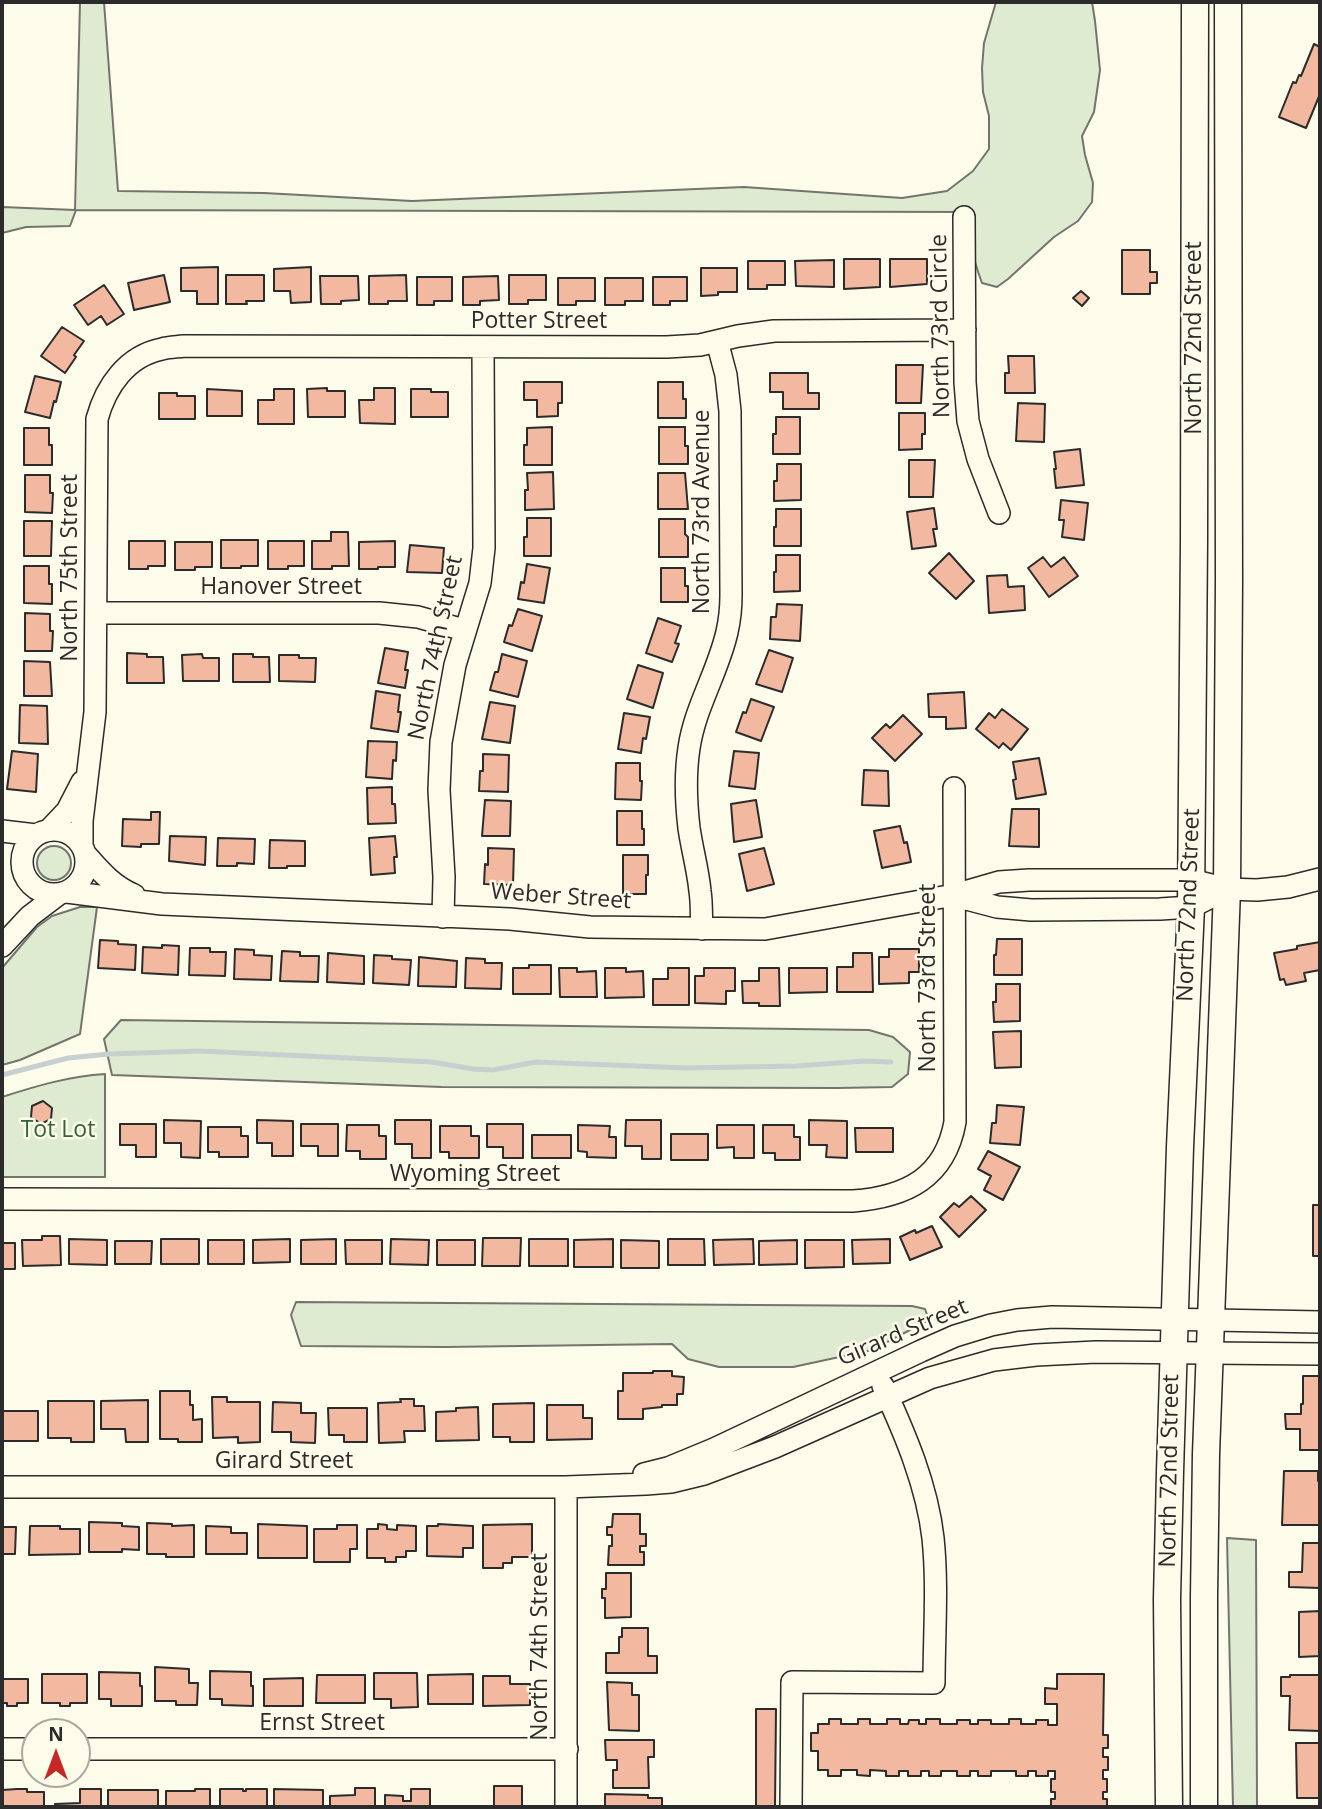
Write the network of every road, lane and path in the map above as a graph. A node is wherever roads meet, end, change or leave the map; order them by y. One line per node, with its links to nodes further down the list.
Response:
1 (1195, 2): 19 (main road, North 72nd Street)
2 (1228, 2): 20 (main road, North 72nd Street)
3 (964, 217): 4 (street, North 73rd Circle)
4 (965, 330): 5 (street, Potter Street); 8 (street, North 73rd Circle)
5 (717, 341): 6 (street, Potter Street); 26 (street, North 73rd Avenue)
6 (483, 347): 7 (street, Potter Street); 10 (street, North 74th Street)
7 (119, 373): 9 (street, North 75th Street)
8 (999, 513)
9 (96, 613): 10 (street, Hanover Street); 11 (street, North 75th Street)
10 (464, 630): 25 (street, North 74th Street)
11 (89, 768): 14 (street, North 75th Street); 16 (street, North 75th Street)
12 (954, 788): 22 (street, North 73rd Street)
13 (2, 831): 14 (street)
14 (43, 833): 16 (street); 17 (street)
15 (2, 845): 17 (street)
16 (84, 851): 21 (street); 23 (street, Weber Street)
17 (23, 871): 21 (street); 27 (street)
18 (1320, 879): 20 (street)
19 (1191, 880): 20 (street, Weber Street); 22 (street, Weber Street); 24 (main road, North 72nd Street)
20 (1227, 889): 24 (street, Weber Street); 31 (main road, North 72nd Street)
21 (63, 893): 23 (street, Weber Street); 27 (street)
22 (954, 895): 24 (street, Weber Street); 26 (street, Weber Street); 28 (street, North 73rd Street)
23 (162, 904): 25 (street, Weber Street)
24 (1191, 907): 30 (main road, North 72nd Street)
25 (443, 917): 26 (street, Weber Street)
26 (702, 929)
27 (2, 945)
28 (939, 1165): 29 (street, Wyoming Street)
29 (2, 1199)
30 (1174, 1319): 31 (street, Girard Street); 33 (main road, North 72nd Street); 36 (street, Girard Street)
31 (1210, 1320): 32 (street, Girard Street); 34 (main road, North 72nd Street)
32 (1320, 1322)
33 (1173, 1353): 34 (street, Girard Street); 37 (street, Girard Street); 46 (main road, North 72nd Street)
34 (1209, 1354): 35 (street, Girard Street); 47 (main road, North 72nd Street)
35 (1320, 1354)
36 (877, 1371): 37 (street); 38 (street, Girard Street)
37 (888, 1397): 38 (street, Girard Street); 45 (street)
38 (566, 1486): 39 (street, Girard Street); 43 (street, North 74th Street)
39 (2, 1487)
40 (2, 1749): 41 (street)
41 (21, 1749)
42 (91, 1749): 43 (street, Ernst Street)
43 (567, 1749): 44 (street, North 74th Street)
44 (566, 1807)
45 (791, 1807)
46 (1169, 1807)
47 (1204, 1807)

